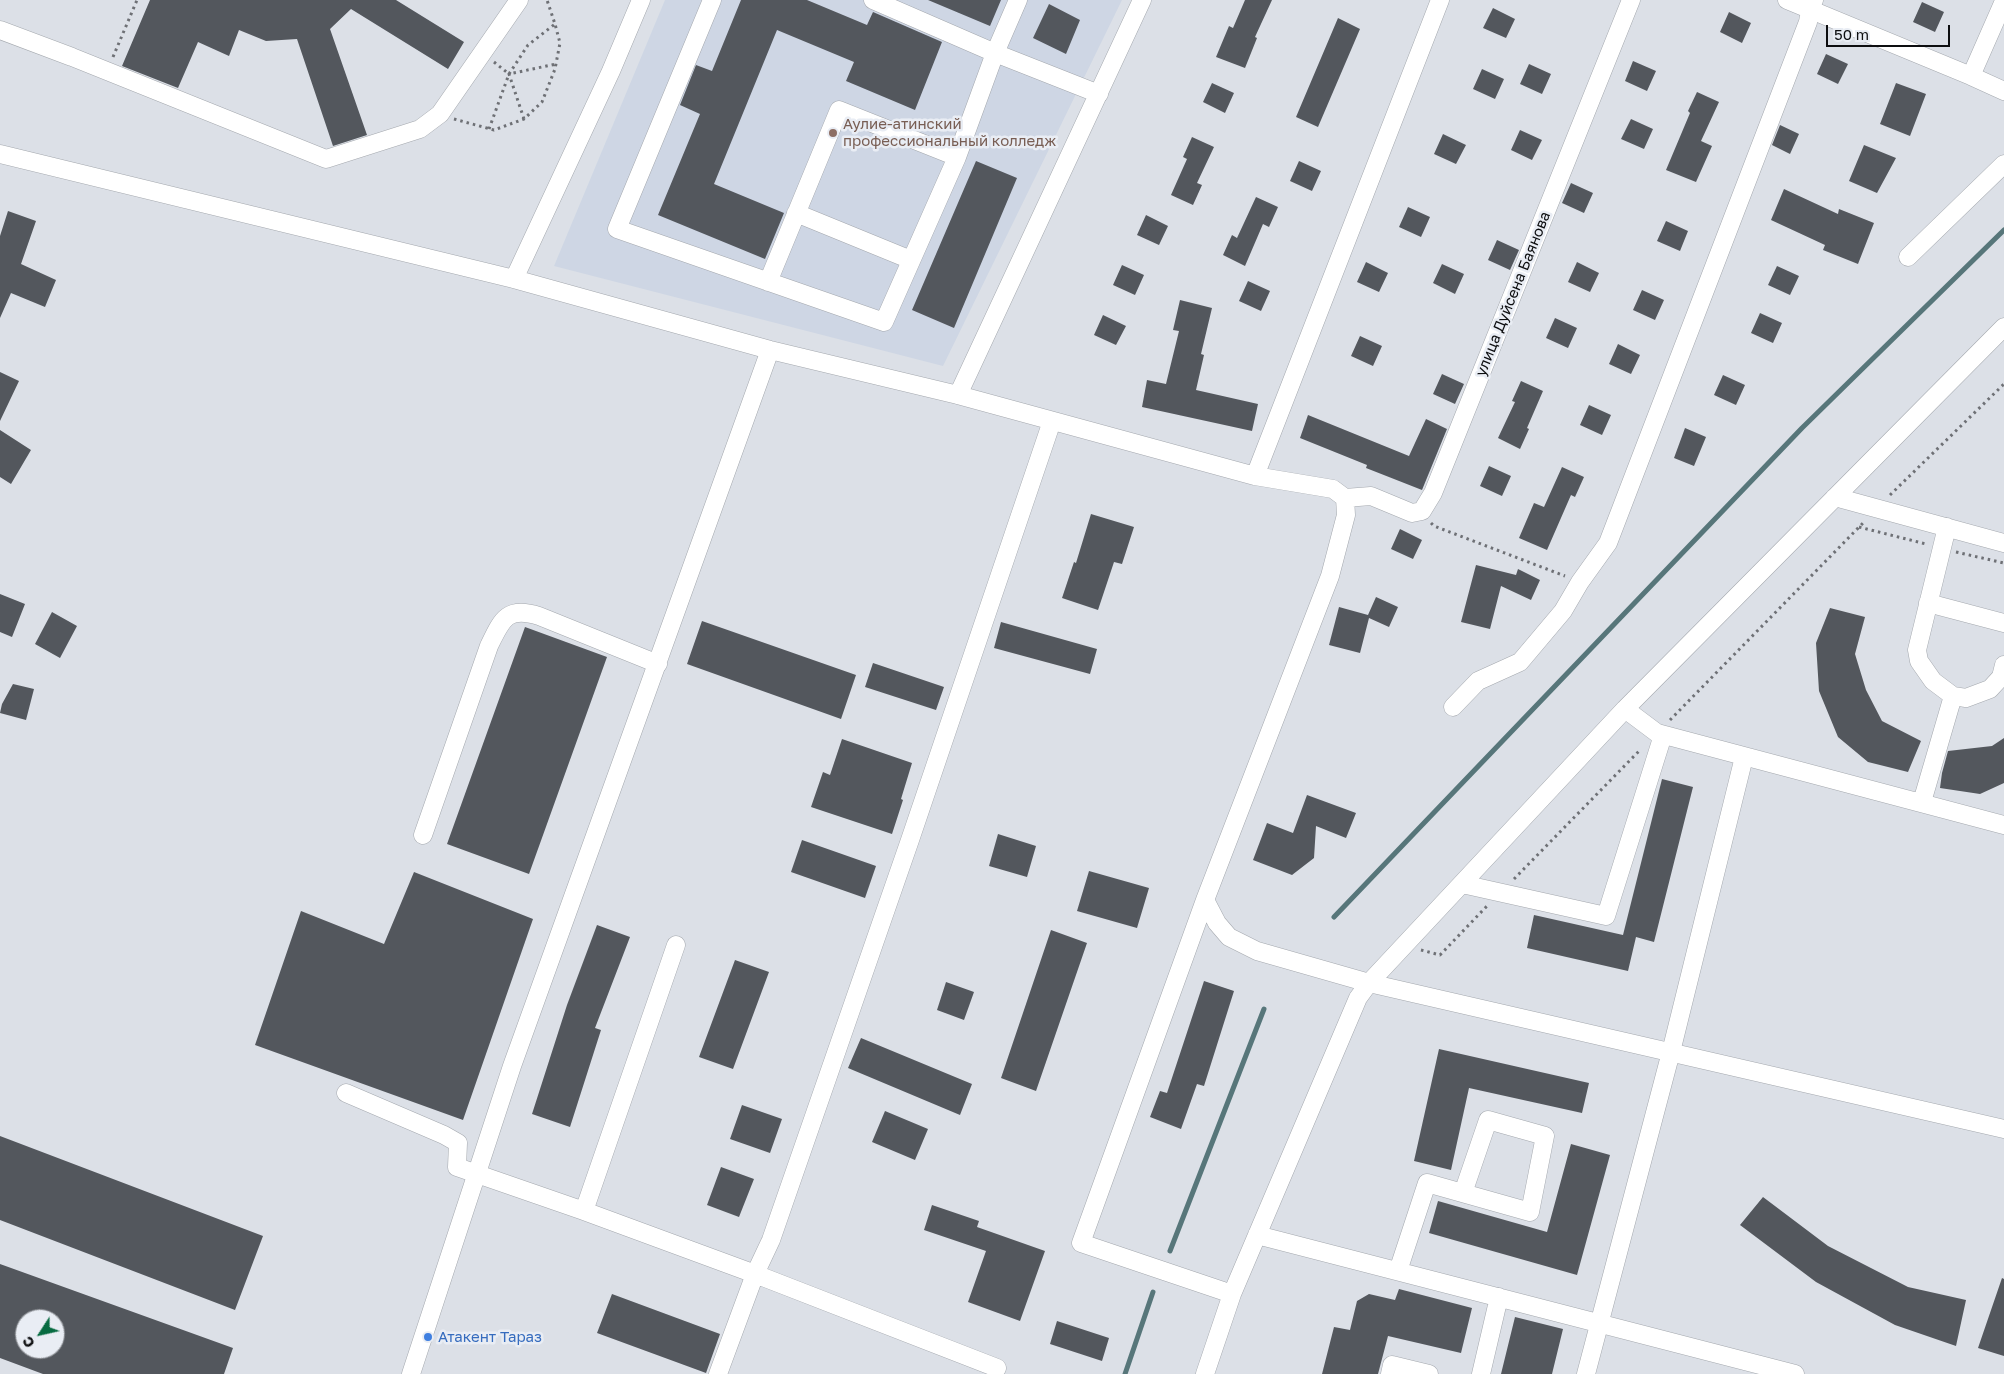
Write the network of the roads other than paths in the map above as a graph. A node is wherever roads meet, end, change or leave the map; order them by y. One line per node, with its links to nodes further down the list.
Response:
1 (519, 0): 12 (street)
2 (641, 0): 23 (street)
3 (712, 0): 24 (street)
4 (873, 0): 13 (street)
5 (1018, 0): 13 (street)
6 (1142, 0): 16 (street)
7 (1440, 0): 29 (street)
8 (1630, 0): 30 (street, улица Дуйсена Баянова)
9 (1787, 0): 11 (street)
10 (2004, 1): 14 (street)
11 (1812, 5): 14 (street); 39 (street)
12 (0, 30)
13 (995, 53): 16 (street); 18 (street)
14 (1971, 76): 15 (street)
15 (2004, 91)
16 (1099, 94): 27 (street)
17 (0, 154): 23 (street)
18 (957, 157): 20 (street); 22 (street)
19 (2004, 164): 21 (street)
20 (796, 214): 22 (street); 24 (street)
21 (1908, 257)
22 (911, 260): 24 (street)
23 (514, 279): 26 (street)
24 (768, 282)
25 (2004, 327): 31 (street)
26 (770, 350): 27 (street); 36 (street)
27 (958, 395): 28 (street)
28 (1052, 421): 29 (street); 58 (street)
29 (1255, 476): 30 (street)
30 (1344, 498): 47 (street)
31 (1835, 498): 32 (street); 40 (street)
32 (1947, 527): 33 (street); 34 (street)
33 (2004, 543)
34 (1928, 604): 35 (street); 38 (street)
35 (2004, 623)
36 (658, 664): 45 (street); 53 (street)
37 (2004, 665): 38 (street)
38 (1952, 696): 43 (street)
39 (1453, 707)
40 (1625, 709): 41 (street); 46 (street)
41 (1660, 734): 42 (street); 46 (street)
42 (1744, 757): 43 (street); 50 (street)
43 (1922, 802): 44 (street)
44 (2004, 825)
45 (423, 835)
46 (1462, 884): 49 (street)
47 (1205, 900): 49 (street); 59 (street)
48 (676, 945): 55 (street)
49 (1369, 984): 50 (street); 56 (street)
50 (1671, 1052): 52 (street); 61 (street)
51 (346, 1093): 53 (street)
52 (2004, 1129)
53 (476, 1173): 55 (street); 63 (street)
54 (1463, 1193): 54 (street); 57 (street)
55 (584, 1211): 58 (street)
56 (1257, 1234): 57 (street); 59 (street)
57 (1398, 1271): 60 (street)
58 (755, 1274): 62 (street); 64 (street)
59 (1232, 1294): 65 (street)
60 (1499, 1297): 61 (street); 68 (street)
61 (1599, 1323): 69 (street); 70 (street)
62 (997, 1368)
63 (411, 1374)
64 (718, 1374)
65 (1205, 1374)
66 (1390, 1374): 67 (street)
67 (1429, 1374)
68 (1481, 1374)
69 (1586, 1374)
70 (1795, 1374)

